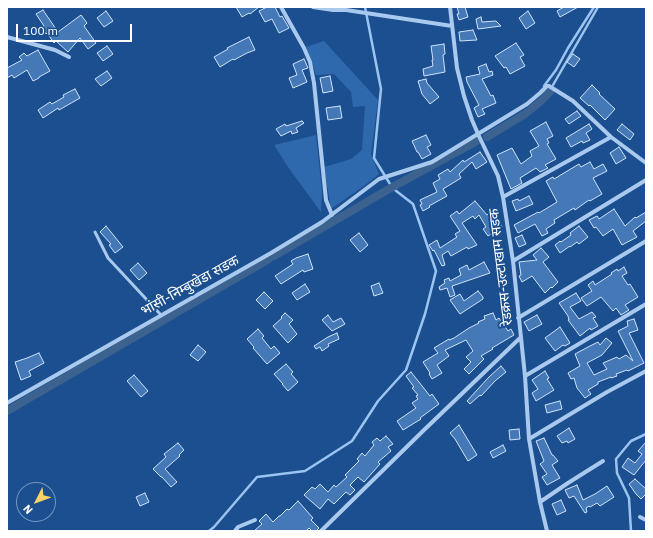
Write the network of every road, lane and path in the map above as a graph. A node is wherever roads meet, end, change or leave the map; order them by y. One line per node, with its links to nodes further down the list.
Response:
1 (281, 7): 12 (street)
2 (313, 7): 4 (street)
3 (450, 7): 4 (street, रेडक्रस-उल्टाखाम सडक)
4 (452, 26): 7 (street, रेडक्रस-उल्टाखाम सडक)
5 (7, 37): 6 (street)
6 (69, 57)
7 (478, 134): 8 (street); 11 (street, रेडक्रस-उल्टाखाम सडक); 12 (street, भांसी-निम्बुखेडा सडक)
8 (611, 137): 9 (street); 11 (street)
9 (646, 163)
10 (646, 180): 15 (street)
11 (503, 198): 15 (street, रेडक्रस-उल्टाखाम सडक)
12 (332, 215): 17 (street, भांसी-निम्बुखेडा सडक)
13 (95, 232): 17 (lane)
14 (646, 241): 18 (street)
15 (513, 261): 18 (street, रेडक्रस-उल्टाखाम सडक)
16 (646, 304): 21 (street)
17 (161, 315): 22 (street, भांसी-निम्बुखेडा सडक)
18 (518, 318): 19 (street, रेडक्रस-उल्टाखाम सडक)
19 (520, 338): 21 (street, रेडक्रस-उल्टाखाम सडक); 30 (street)
20 (646, 371): 23 (street)
21 (525, 376): 23 (street, रेडक्रस-उल्टाखाम सडक)
22 (7, 403)
23 (529, 439): 25 (street, रेडक्रस-उल्टाखाम सडक)
24 (603, 461): 25 (street)
25 (540, 502): 31 (street, रेडक्रस-उल्टाखाम सडक)
26 (640, 517): 28 (street)
27 (255, 520): 29 (street)
28 (646, 520)
29 (234, 531)
30 (320, 531)
31 (547, 531)

